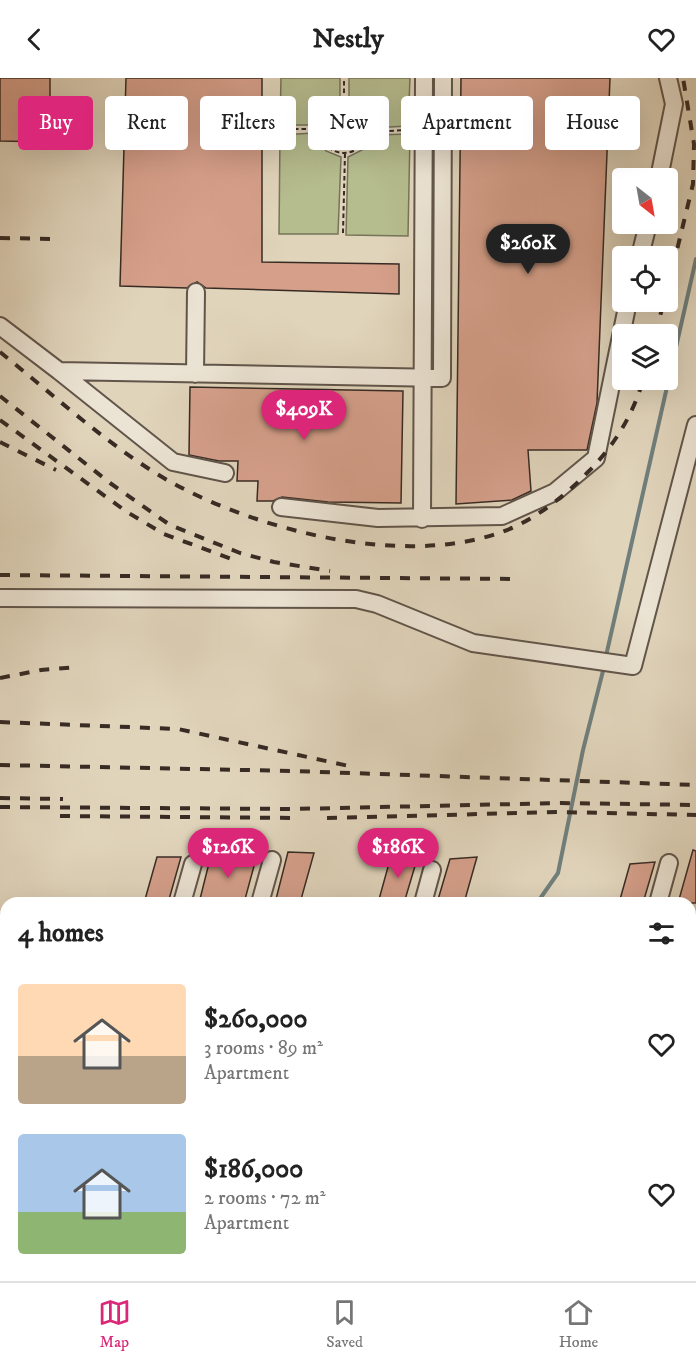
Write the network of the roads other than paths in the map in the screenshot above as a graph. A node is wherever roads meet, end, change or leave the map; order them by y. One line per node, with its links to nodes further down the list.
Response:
1 (424, 78): 10 (lane)
2 (443, 78): 10 (lane)
3 (668, 78): 4 (lane)
4 (661, 168)
5 (196, 292): 9 (lane)
6 (626, 312): 14 (lane)
7 (0, 326): 8 (lane)
8 (59, 371): 9 (lane); 12 (lane)
9 (195, 374): 10 (lane)
10 (423, 378): 14 (lane)
11 (696, 425): 15 (lane)
12 (225, 473)
13 (281, 507): 14 (lane)
14 (422, 519)
15 (0, 598)
16 (272, 860): 21 (lane)
17 (669, 863): 23 (lane)
18 (193, 864): 20 (lane)
19 (432, 870): 22 (lane)
20 (184, 897)
21 (262, 897)
22 (425, 897)
23 (660, 897)

